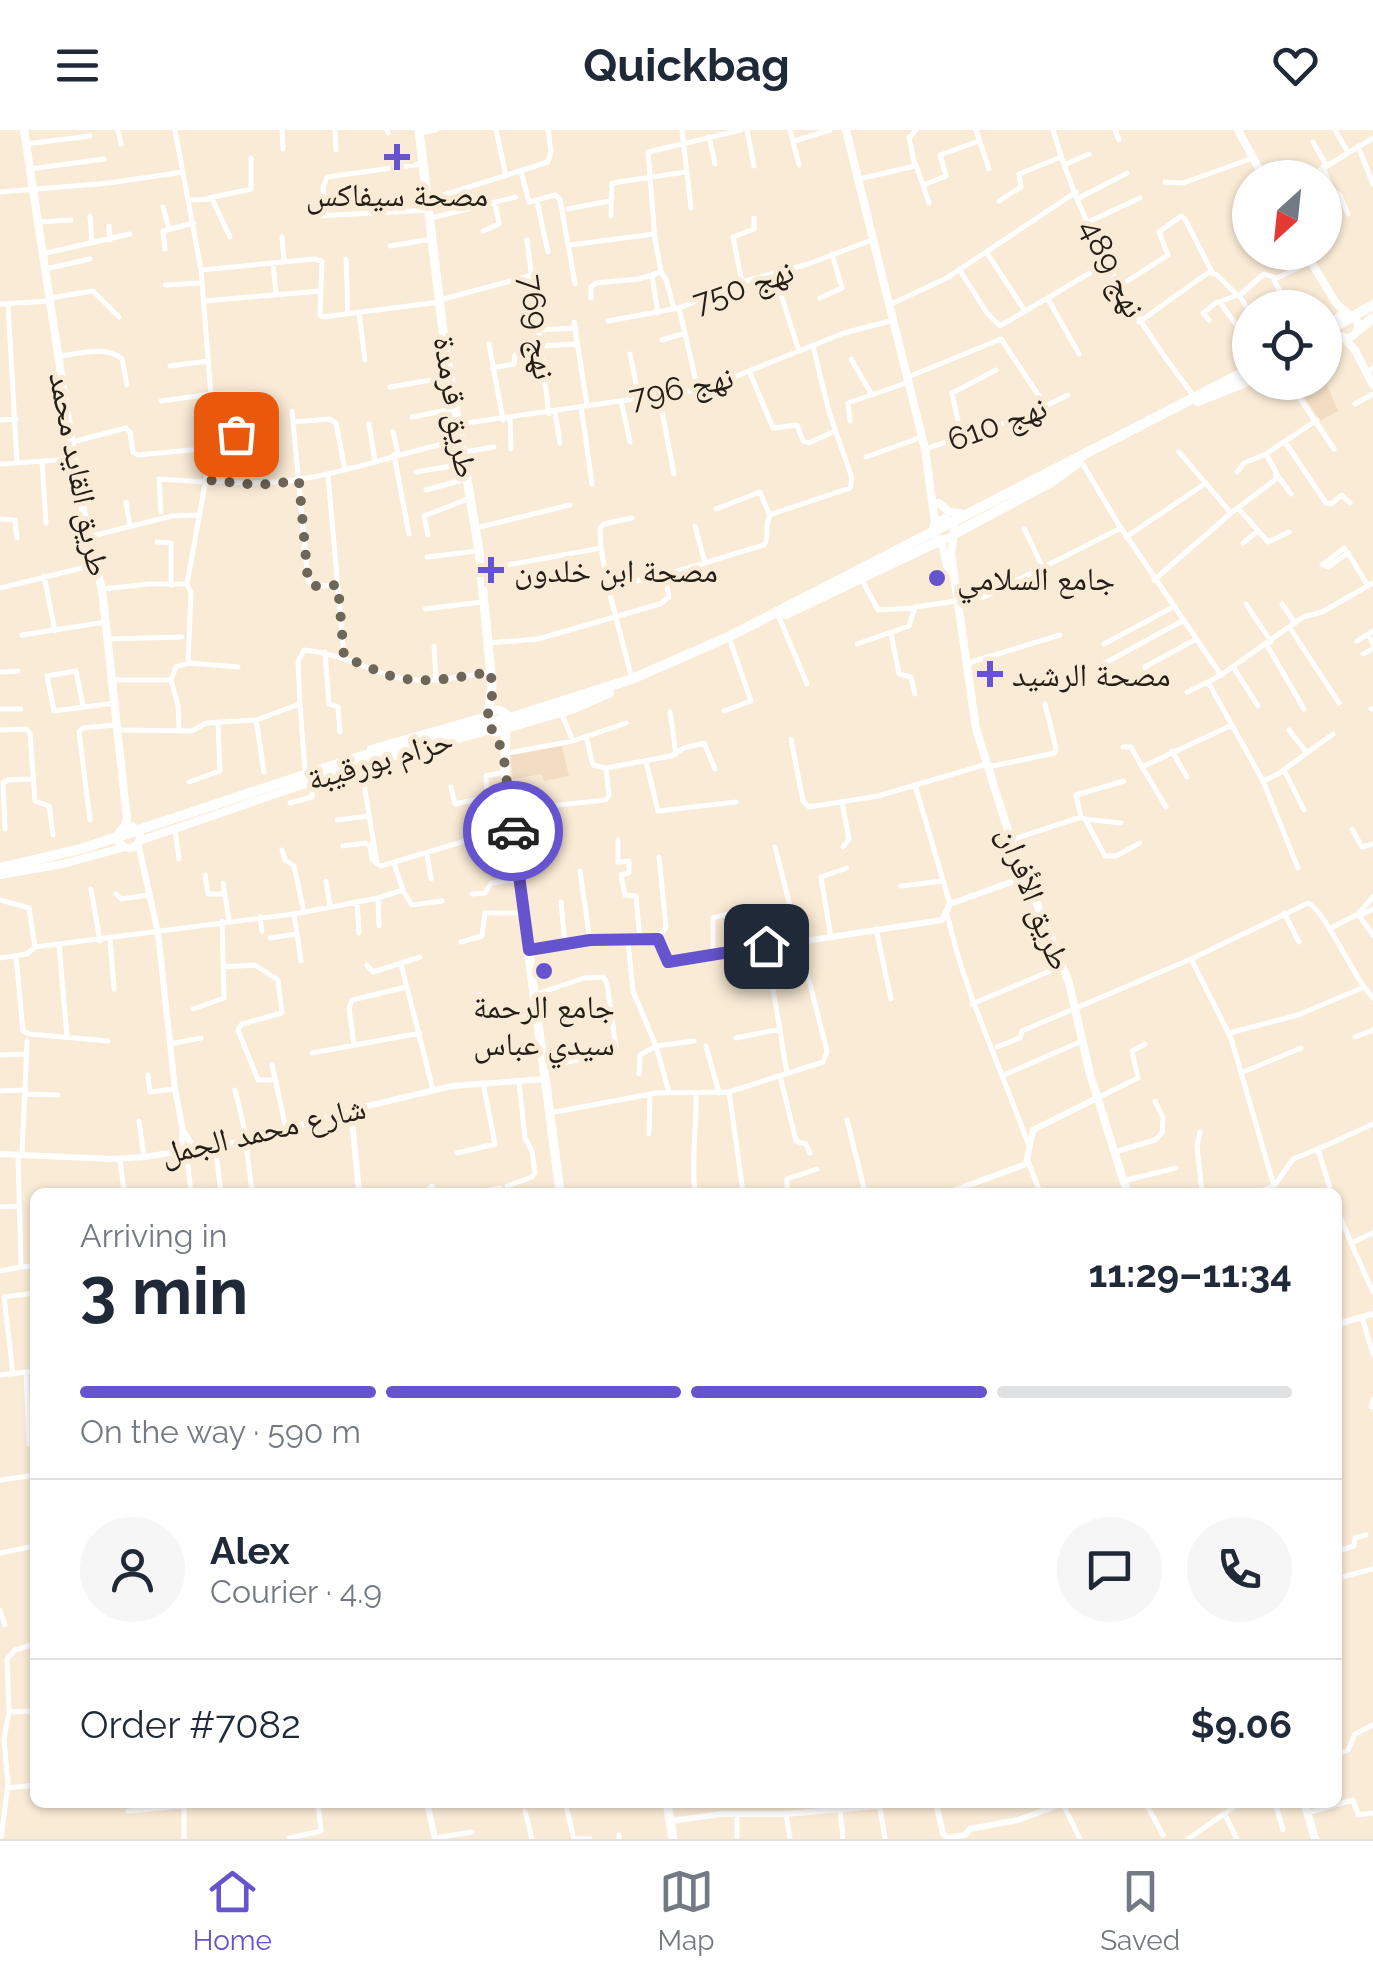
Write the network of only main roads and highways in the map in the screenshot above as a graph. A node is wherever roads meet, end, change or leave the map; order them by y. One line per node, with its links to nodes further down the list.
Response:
1 (24, 130): 41 (main road, طريق القايد محمد)
2 (846, 130): 19 (main road)
3 (1238, 130): 5 (main road)
4 (420, 132): 30 (main road, طريق قرمدة)
5 (1254, 160)
6 (1315, 270): 7 (main road)
7 (1317, 274): 8 (main road); 10 (main road)
8 (1320, 290)
9 (1373, 309): 10 (highway); 12 (highway); 13 (highway)
10 (1348, 314): 11 (main road); 13 (main road)
11 (1342, 319)
12 (1342, 324)
13 (1358, 330): 14 (main road); 15 (main road)
14 (1343, 338): 17 (main road)
15 (1372, 371)
16 (1232, 381): 18 (highway)
17 (1373, 385)
18 (1079, 459): 21 (highway); 24 (highway); 27 (highway)
19 (930, 479): 20 (main road); 23 (main road)
20 (939, 504): 21 (main road); 22 (main road)
21 (960, 512): 22 (highway)
22 (947, 519): 23 (main road); 24 (main road)
23 (935, 523): 24 (main road); 29 (highway)
24 (949, 537): 25 (highway); 26 (main road, طريق الأفران); 28 (main road, طريق الأفران)
25 (924, 549): 26 (main road); 27 (highway)
26 (946, 557): 28 (main road, طريق الأفران)
27 (860, 575): 29 (highway, حزام بورقيبة)
28 (957, 601): 46 (main road, طريق الأفران)
29 (783, 613): 31 (highway, حزام بورقيبة); 31 (highway, حزام بورقيبة)
30 (492, 685): 32 (main road, طريق قرمدة); 33 (main road, طريق قرمدة)
31 (610, 689): 32 (highway); 34 (highway); 44 (highway, حزام بورقيبة)
32 (502, 711): 33 (main road); 34 (main road)
33 (487, 715): 35 (main road); 36 (main road, حزام بورقيبة)
34 (506, 728): 35 (main road); 37 (main road)
35 (492, 731): 37 (main road); 38 (main road, حزام بورقيبة)
36 (388, 744): 38 (main road); 39 (main road, حزام بورقيبة)
37 (504, 756): 45 (main road)
38 (390, 758): 40 (main road, حزام بورقيبة)
39 (258, 787): 40 (main road); 41 (main road, حزام بورقيبة)
40 (262, 799): 42 (main road, حزام بورقيبة)
41 (127, 826): 42 (main road); 43 (main road); 44 (main road, حزام بورقيبة)
42 (139, 842): 43 (main road, حزام بورقيبة)
43 (126, 847): 44 (main road, حزام بورقيبة)
44 (0, 870)
45 (559, 1188)
46 (1126, 1188)
47 (668, 1808): 49 (main road)
48 (1306, 1808): 50 (main road)
49 (672, 1839)
50 (1315, 1839)

